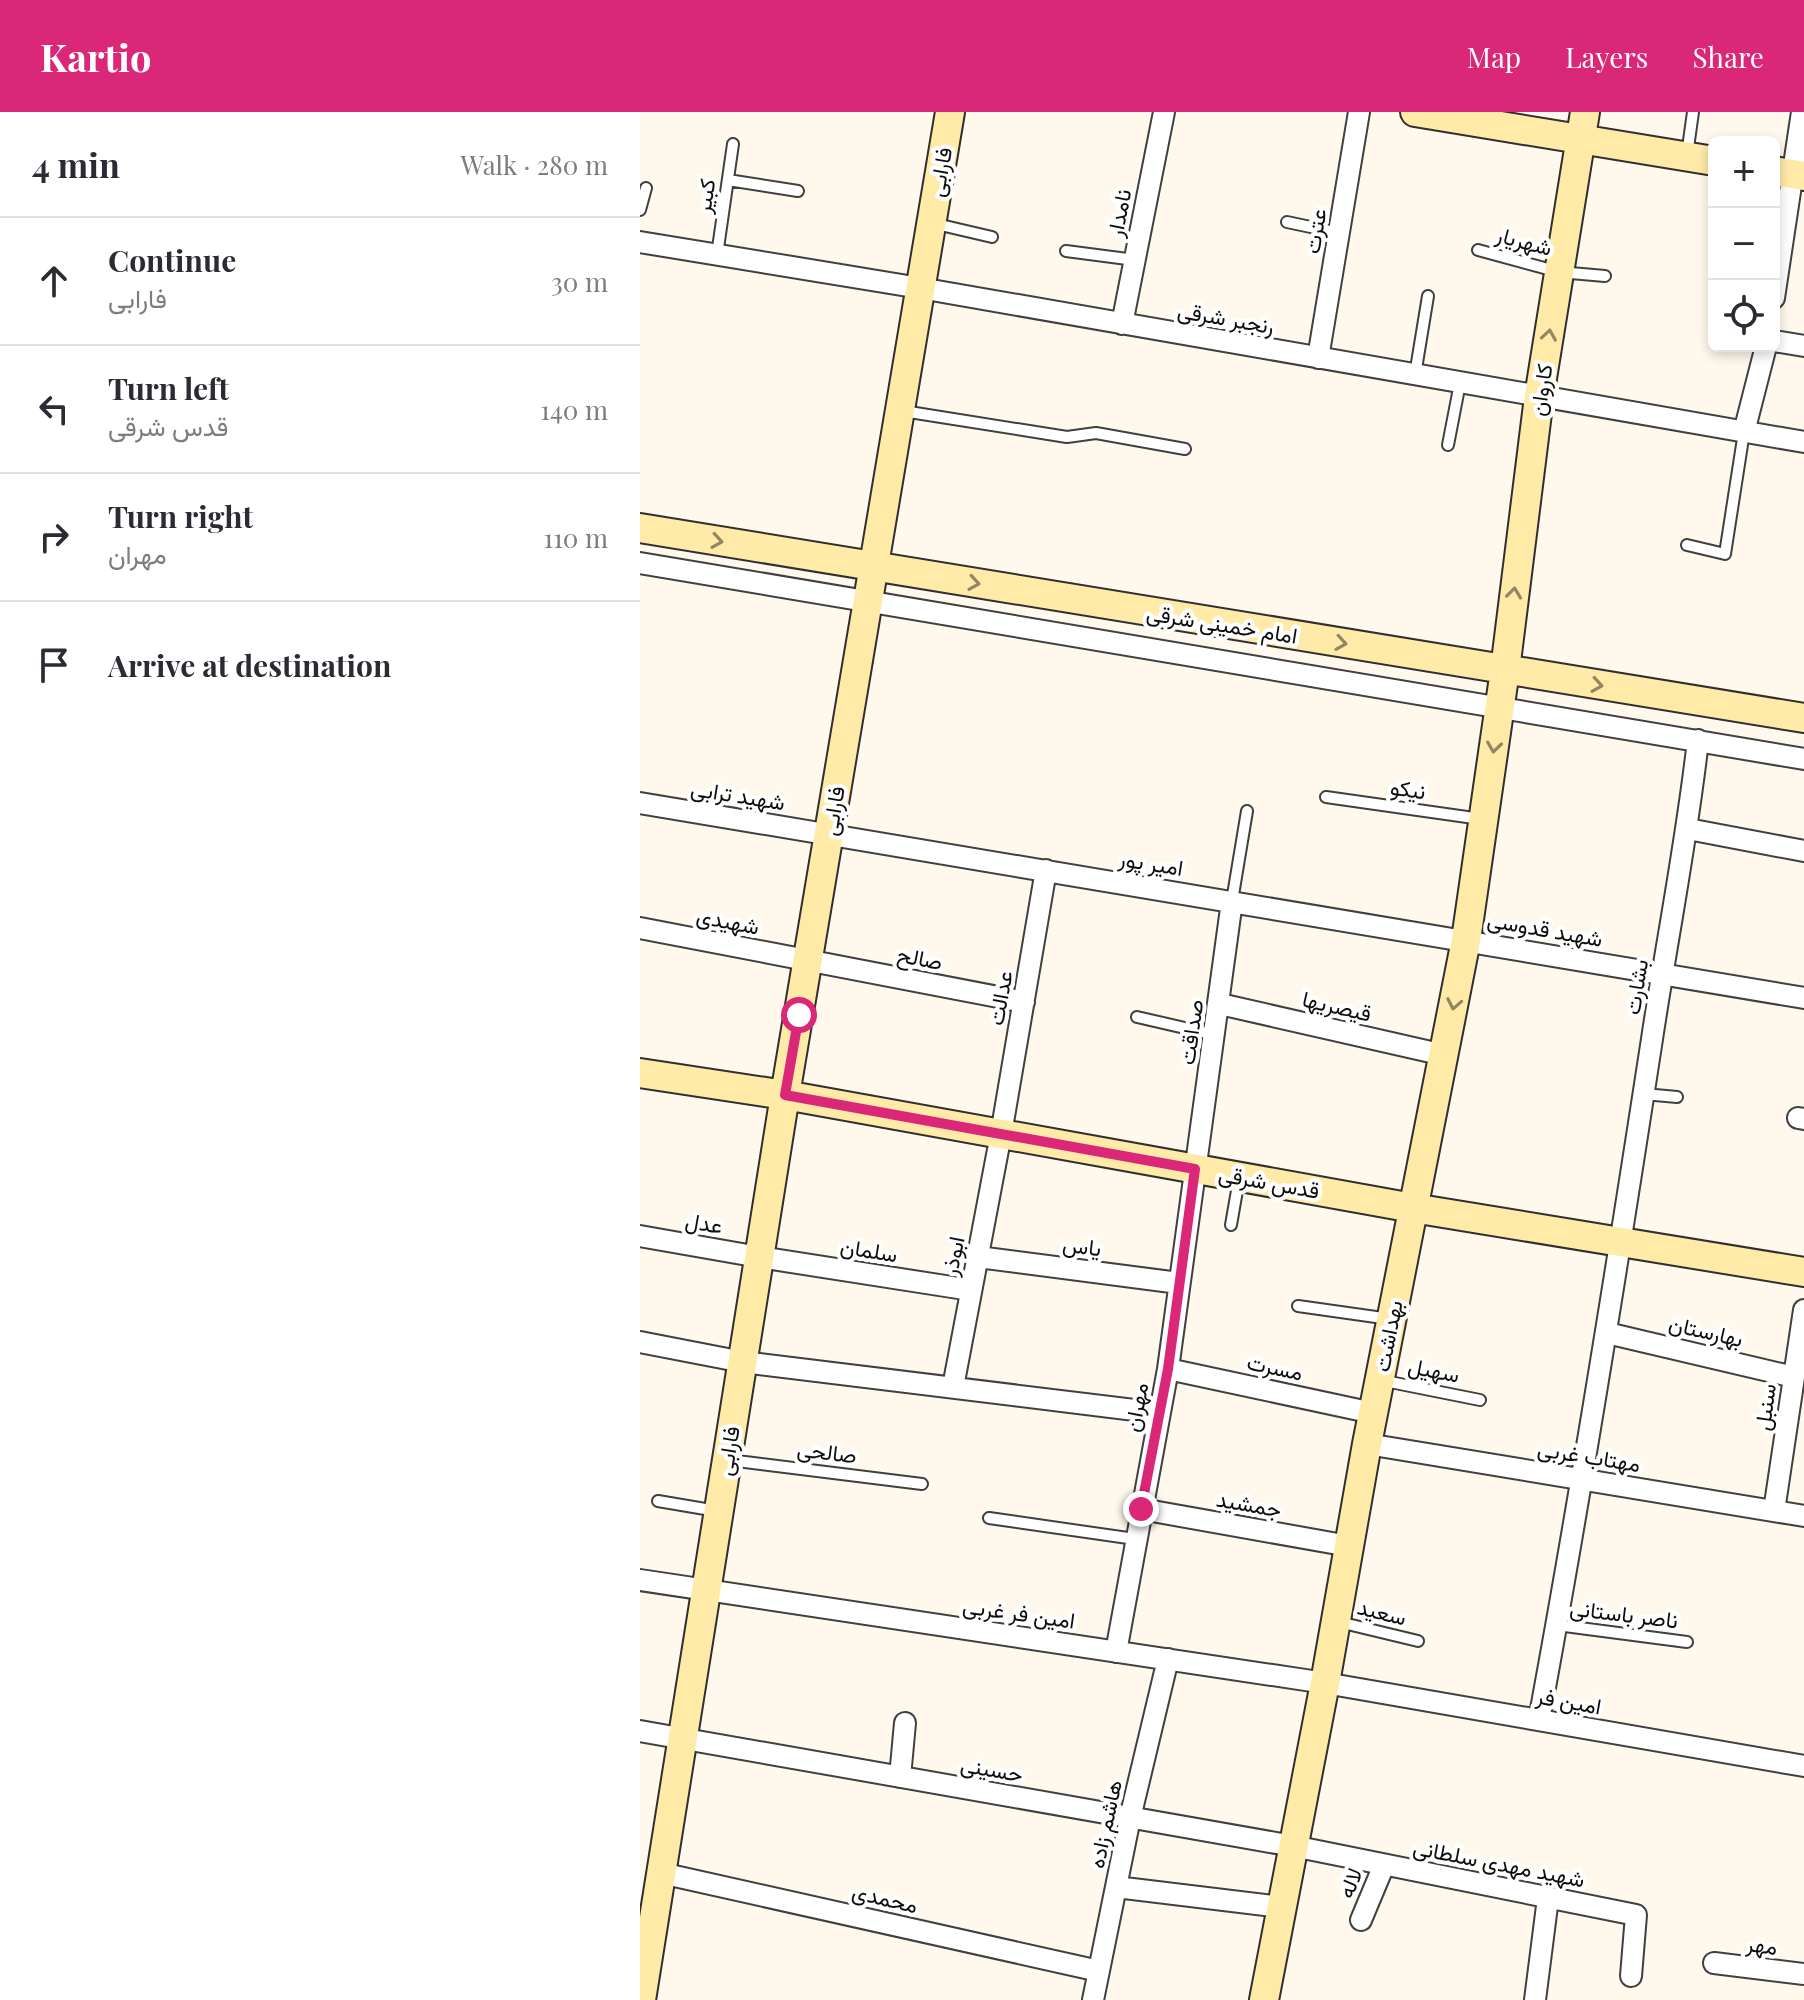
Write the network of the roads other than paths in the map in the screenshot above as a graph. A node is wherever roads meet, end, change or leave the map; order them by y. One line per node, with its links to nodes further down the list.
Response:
1 (950, 112): 16 (street, فارابی)
2 (1164, 112): 23 (street, نامدار)
3 (1359, 112): 17 (street, عترت)
4 (1415, 112): 7 (street)
5 (1693, 112): 9 (lane)
6 (1802, 112): 10 (street)
7 (1583, 126): 9 (street); 24 (street, کاروان)
8 (733, 144): 11 (lane, کبیر)
9 (1700, 159)
10 (1790, 174): 26 (street)
11 (728, 180): 13 (lane); 22 (lane, کبیر)
12 (646, 188): 14 (lane)
13 (798, 191)
14 (640, 210)
15 (1287, 222): 17 (lane)
16 (931, 223): 18 (lane); 27 (street, فارابی)
17 (1339, 233): 33 (street, عترت)
18 (992, 237)
19 (640, 242): 22 (street, رنجبر شرقی)
20 (1478, 250): 24 (lane, شهریار)
21 (1066, 251): 23 (lane)
22 (717, 255): 27 (street, رنجبر شرقی)
23 (1135, 260): 29 (street, نامدار)
24 (1559, 272): 25 (lane, شهریار); 36 (street, کاروان, one-way to 24)
25 (1605, 276)
26 (1776, 280)
27 (920, 288): 29 (street, رنجبر شرقی); 37 (street, فارابی)
28 (1428, 296): 34 (lane)
29 (1122, 324): 33 (street, رنجبر شرقی)
30 (1780, 342): 31 (street)
31 (1804, 346)
32 (1764, 352): 38 (street)
33 (1318, 358): 34 (street, رنجبر شرقی)
34 (1415, 375): 35 (street, رنجبر شرقی)
35 (1460, 383): 36 (street, رنجبر شرقی); 40 (lane)
36 (1539, 397): 38 (street, رنجبر شرقی); 47 (street, کاروان, one-way to 36)
37 (900, 410): 41 (lane); 45 (street, فارابی)
38 (1744, 432): 39 (street, رنجبر شرقی); 43 (lane)
39 (1804, 442)
40 (1448, 445)
41 (1185, 449)
42 (640, 528): 45 (street, امام خمینی شرقی, one-way to 45)
43 (1687, 545)
44 (640, 563): 46 (street)
45 (873, 567): 46 (street, فارابی); 47 (street, امام خمینی شرقی, one-way to 47)
46 (868, 600): 48 (street); 57 (street, فارابی)
47 (1505, 670): 48 (street, بهداشت); 49 (street, امام خمینی شرقی, one-way to 49)
48 (1500, 706): 50 (street); 55 (street, بهداشت, one-way to 55)
49 (1804, 718)
50 (1698, 740): 51 (street); 56 (street, بشارت)
51 (1804, 759)
52 (1326, 797): 55 (lane, نیکو)
53 (640, 803): 57 (street, شهید ترابی)
54 (1247, 811): 60 (lane)
55 (1483, 820): 62 (street, بهداشت)
56 (1688, 829): 58 (street); 64 (street, بشارت)
57 (829, 834): 59 (street, امیر پور); 63 (street, فارابی)
58 (1804, 851)
59 (1046, 870): 60 (street, امیر پور); 66 (street, عدالت)
60 (1232, 901): 62 (street, امیر پور); 67 (street, صداقت)
61 (640, 928): 63 (street, شهیدی)
62 (1466, 940): 64 (street, شهید قدوسی); 70 (street, بهداشت, one-way to 70)
63 (808, 961): 66 (street, صالح); 73 (street, فارابی)
64 (1662, 974): 65 (street, شهید قدوسی); 72 (street, بشارت)
65 (1804, 998)
66 (1024, 1002): 75 (street, عدالت)
67 (1220, 1004): 69 (street, صداقت); 70 (street, قیصریها)
68 (1137, 1017): 69 (lane)
69 (1215, 1035): 76 (street, صداقت)
70 (1444, 1055): 78 (street, بهداشت)
71 (640, 1073): 73 (street, قدس شرقی)
72 (1644, 1094): 74 (lane); 81 (street, بشارت)
73 (785, 1095): 75 (street, قدس شرقی); 82 (street, فارابی)
74 (1677, 1097)
75 (1001, 1134): 76 (street, قدس شرقی); 83 (street, ابوذر)
76 (1195, 1169): 77 (street, قدس شرقی); 85 (street, مهران)
77 (1240, 1177): 78 (street, قدس شرقی); 79 (lane)
78 (1413, 1208): 81 (street, قدس شرقی); 89 (street, بهداشت)
79 (1231, 1225)
80 (640, 1236): 82 (street, عدل)
81 (1622, 1242): 84 (street, قدس شرقی); 90 (street)
82 (759, 1257): 86 (street, سلمان); 92 (street, فارابی)
83 (978, 1257): 85 (street, یاس); 86 (street, ابوذر)
84 (1804, 1272)
85 (1179, 1283): 93 (street, مهران)
86 (971, 1290): 96 (street, ابوذر)
87 (1298, 1306): 89 (lane)
88 (1804, 1310): 94 (street, سنبل)
89 (1392, 1319): 95 (street, بهداشت)
90 (1607, 1333): 94 (street, بهارستان); 102 (street)
91 (640, 1342): 92 (street)
92 (743, 1362): 96 (street); 101 (street, فارابی)
93 (1168, 1369): 98 (street, مهران); 99 (street, مسرت)
94 (1794, 1377): 107 (street, سنبل)
95 (1379, 1380): 97 (lane, سهیل); 99 (street, بهداشت)
96 (953, 1387): 98 (street)
97 (1480, 1400)
98 (1159, 1413): 105 (street, مهران)
99 (1373, 1413): 100 (street, بهداشت)
100 (1367, 1444): 102 (street, مهتاب غربی); 111 (street, بهداشت)
101 (727, 1460): 103 (lane, صالحی); 106 (street, فارابی)
102 (1584, 1479): 107 (street, مهتاب غربی); 115 (street)
103 (922, 1484)
104 (658, 1501): 106 (lane)
105 (1141, 1509): 110 (street, مهران); 111 (street, جمشید)
106 (719, 1511): 113 (street, فارابی)
107 (1774, 1511): 108 (street, مهتاب غربی)
108 (1804, 1516)
109 (989, 1518): 110 (lane)
110 (1135, 1539): 118 (street, مهران)
111 (1349, 1546): 114 (street, بهداشت)
112 (640, 1580): 113 (street, امین فر غربی)
113 (706, 1592): 118 (street, امین فر غربی); 124 (street, فارابی)
114 (1336, 1621): 116 (lane, سعید); 120 (street, بهداشت)
115 (1557, 1625): 117 (lane, ناصر باستانی); 121 (street)
116 (1418, 1641)
117 (1687, 1642)
118 (1116, 1652): 119 (street, امین فر غربی)
119 (1168, 1659): 120 (street, امین فر غربی); 127 (street, هاشم زاده)
120 (1325, 1683): 121 (street, امین فر); 128 (street, بهداشت)
121 (1539, 1720): 125 (street, امین فر)
122 (905, 1723): 126 (street)
123 (640, 1731): 124 (street, حسینی)
124 (682, 1739): 126 (street, حسینی); 130 (street, فارابی)
125 (1804, 1766)
126 (900, 1777): 127 (street, حسینی)
127 (1130, 1818): 128 (street, حسینی); 131 (street, هاشم زاده)
128 (1293, 1846): 129 (street, شهید مهدی سلطانی); 133 (street, بهداشت)
129 (1384, 1865): 132 (street, شهید مهدی سلطانی); 134 (street, لاله)
130 (661, 1873): 136 (street, محمدی); 139 (street, فارابی)
131 (1116, 1887): 133 (street); 136 (street, هاشم زاده)
132 (1548, 1898): 138 (street, شهید مهدی سلطانی); 142 (street)
133 (1281, 1907): 141 (street, بهداشت)
134 (1361, 1920)
135 (1714, 1963): 137 (street, مهر)
136 (1099, 1971): 140 (street, هاشم زاده)
137 (1804, 1974)
138 (1631, 1976)
139 (641, 2000)
140 (1093, 2000)
141 (1264, 2000)
142 (1535, 2000)

